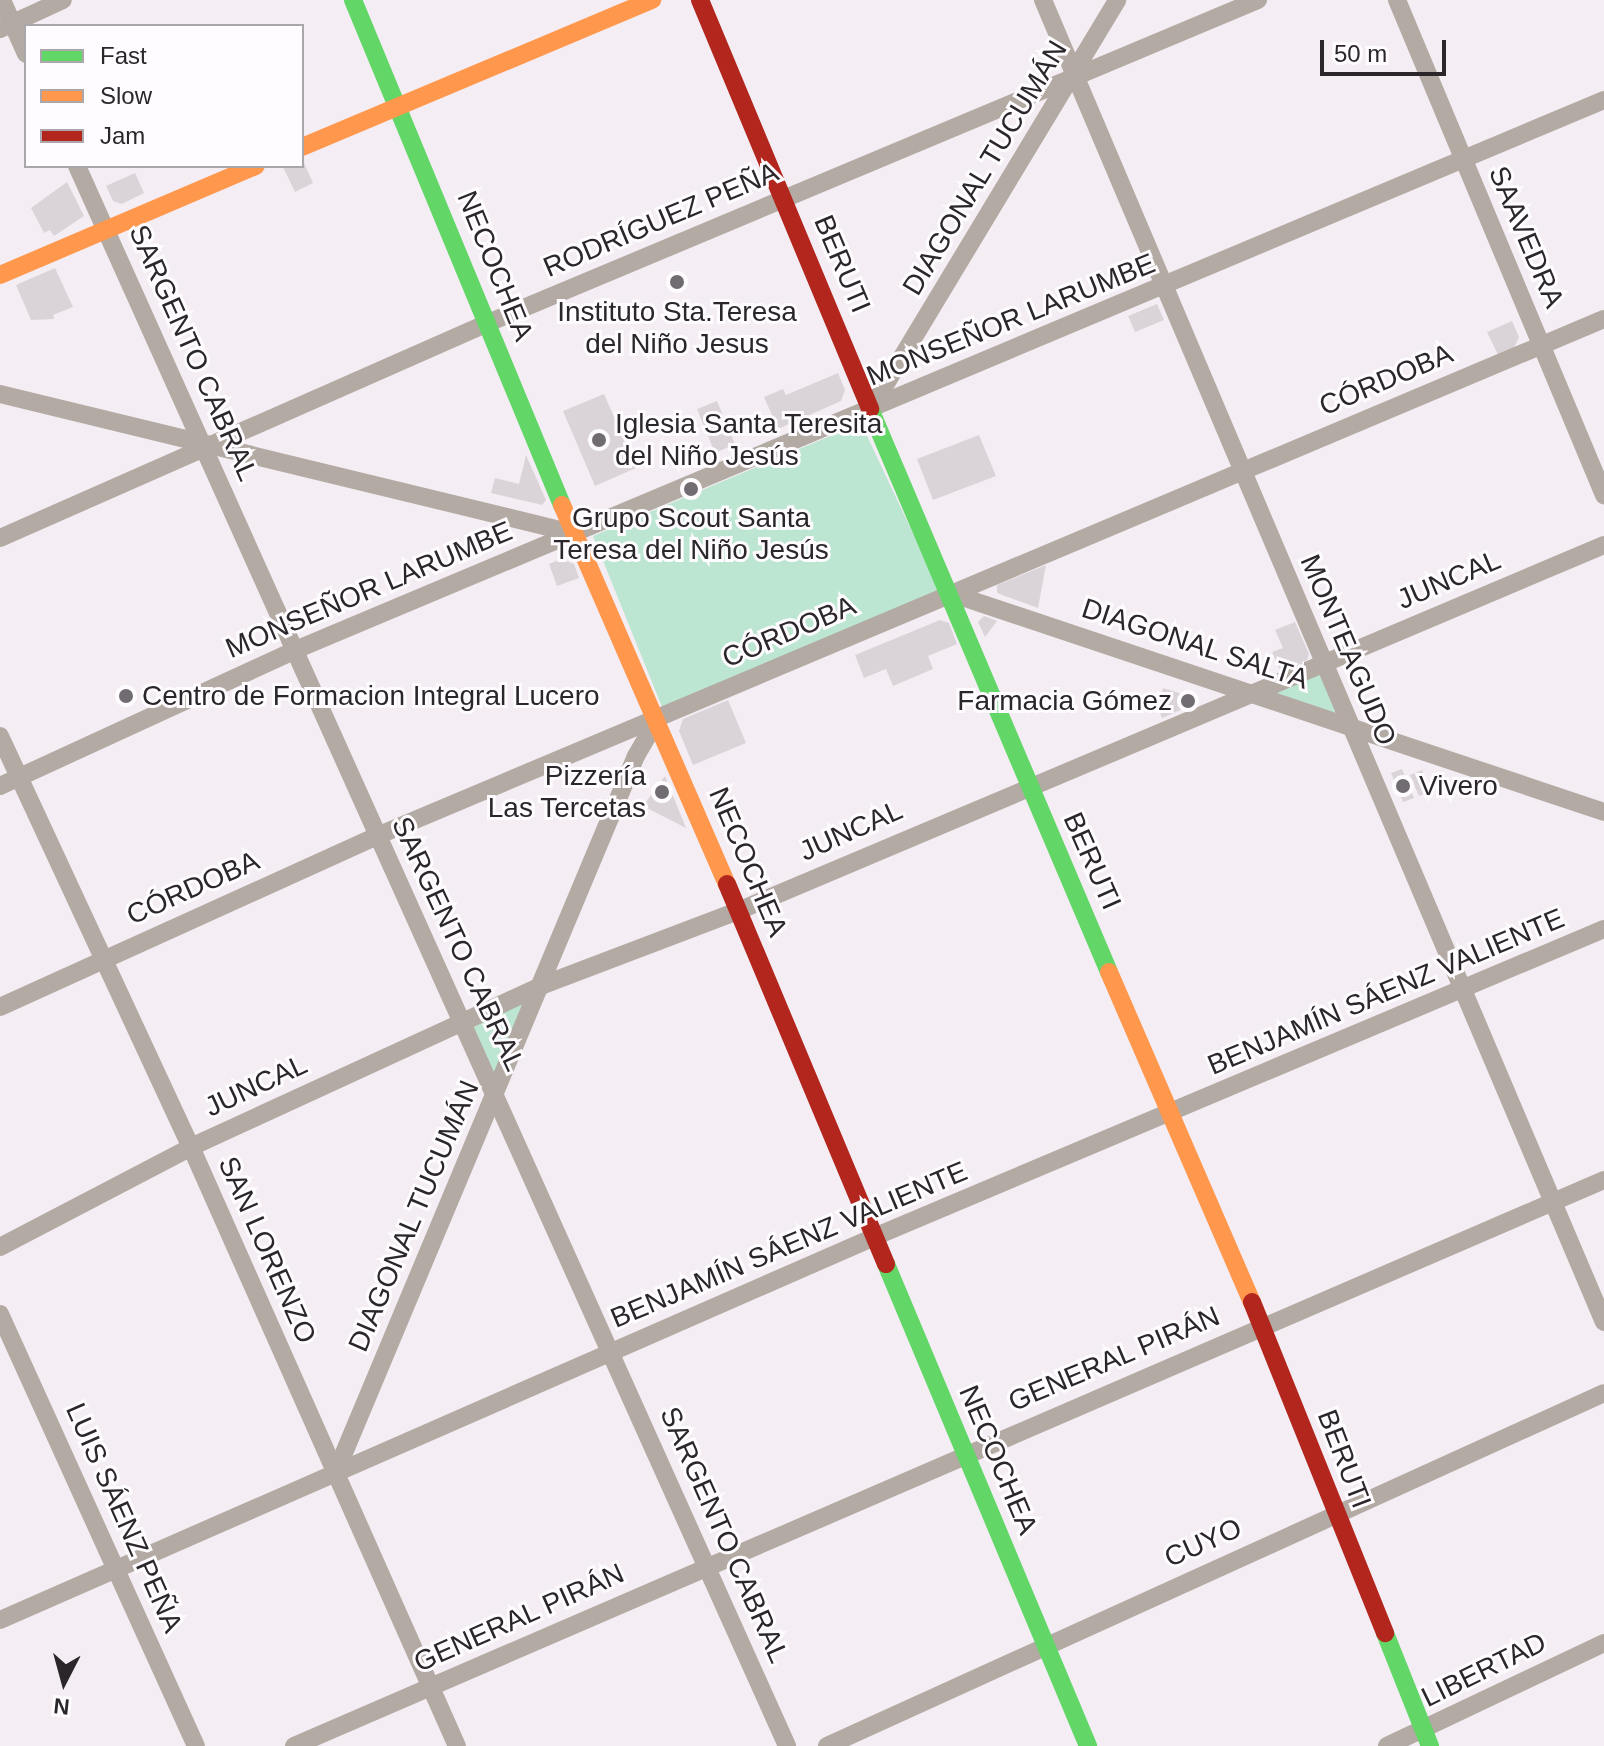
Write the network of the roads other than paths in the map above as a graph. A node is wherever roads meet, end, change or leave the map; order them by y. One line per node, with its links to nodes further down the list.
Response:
1 (2, 0): 10 (street)
2 (63, 0): 10 (street)
3 (353, 0): 14 (street, NECOCHEA)
4 (652, 0): 14 (street)
5 (700, 0): 19 (street, BERUTI)
6 (1043, 0): 12 (street, MONTEAGUDO)
7 (1117, 0): 12 (street, DIAGONAL TUCUMÁN)
8 (1258, 0): 12 (street, RODRÍGUEZ PEÑA)
9 (1397, 0): 16 (street, SAAVEDRA)
10 (6, 27): 11 (street)
11 (24, 51)
12 (1073, 77): 19 (street, RODRÍGUEZ PEÑA); 22 (street, MONTEAGUDO); 27 (street, DIAGONAL TUCUMÁN)
13 (1604, 100): 16 (street, MONSEÑOR LARUMBE)
14 (401, 106): 15 (street); 24 (street, NECOCHEA)
15 (304, 146)
16 (1464, 161): 22 (street, MONSEÑOR LARUMBE); 25 (street, SAAVEDRA)
17 (78, 168): 20 (street, SARGENTO CABRAL)
18 (251, 168): 20 (street)
19 (785, 199): 24 (street, RODRÍGUEZ PEÑA); 27 (street, BERUTI)
20 (106, 228): 21 (street); 28 (street, SARGENTO CABRAL)
21 (0, 275)
22 (1163, 288): 27 (street, MONSEÑOR LARUMBE); 29 (street, MONTEAGUDO)
23 (1604, 319): 25 (street, CÓRDOBA)
24 (488, 323): 28 (street, RODRÍGUEZ PEÑA); 31 (street, NECOCHEA)
25 (1541, 346): 29 (street, CÓRDOBA); 30 (street, SAAVEDRA)
26 (0, 394): 28 (street)
27 (873, 406): 31 (street, MONSEÑOR LARUMBE); 34 (street, BERUTI)
28 (205, 446): 31 (street); 32 (street, RODRÍGUEZ PEÑA); 35 (street, SARGENTO CABRAL)
29 (1239, 471): 34 (street, CÓRDOBA); 36 (street, MONTEAGUDO)
30 (1604, 495)
31 (573, 533): 35 (street, MONSEÑOR LARUMBE); 38 (street, NECOCHEA)
32 (0, 538)
33 (1604, 545): 36 (street, JUNCAL)
34 (950, 593): 37 (street, DIAGONAL SALTA); 38 (street, CÓRDOBA); 42 (street, BERUTI)
35 (293, 651): 41 (street, MONSEÑOR LARUMBE); 45 (street, SARGENTO CABRAL)
36 (1325, 663): 37 (street, JUNCAL); 39 (street, MONTEAGUDO)
37 (1256, 693): 39 (street, DIAGONAL SALTA); 42 (street, JUNCAL)
38 (658, 718): 45 (street, CÓRDOBA); 46 (street, NECOCHEA); 49 (street, DIAGONAL TUCUMÁN)
39 (1351, 725): 44 (street, DIAGONAL SALTA); 50 (street, MONTEAGUDO)
40 (0, 736): 41 (street, SAN LORENZO)
41 (18, 777): 43 (street, MONSEÑOR LARUMBE); 48 (street, SAN LORENZO)
42 (1027, 784): 46 (street, JUNCAL); 54 (street, BERUTI)
43 (0, 786)
44 (1604, 812)
45 (377, 836): 48 (street, CÓRDOBA); 52 (street, SARGENTO CABRAL)
46 (738, 911): 49 (street, JUNCAL); 58 (street, NECOCHEA)
47 (1604, 929): 50 (street, BENJAMÍN SÁENZ VALIENTE)
48 (104, 960): 51 (street, CÓRDOBA); 55 (street, SAN LORENZO)
49 (543, 985): 52 (street, JUNCAL); 53 (street, DIAGONAL TUCUMÁN)
50 (1462, 991): 54 (street, BENJAMÍN SÁENZ VALIENTE); 57 (street, MONTEAGUDO)
51 (0, 1007)
52 (460, 1023): 53 (street, SARGENTO CABRAL); 55 (street, JUNCAL)
53 (496, 1095): 63 (street, SARGENTO CABRAL); 66 (street, DIAGONAL TUCUMÁN)
54 (1174, 1114): 58 (street, BENJAMÍN SÁENZ VALIENTE); 62 (street, BERUTI)
55 (191, 1147): 59 (street, JUNCAL); 66 (street, SAN LORENZO)
56 (1604, 1180): 57 (street, GENERAL PIRÁN)
57 (1552, 1202): 61 (street, MONTEAGUDO); 62 (street, GENERAL PIRÁN)
58 (874, 1237): 63 (street, BENJAMÍN SÁENZ VALIENTE); 65 (street, NECOCHEA)
59 (0, 1247)
60 (0, 1314): 69 (street, LUIS SÁENZ PEÑA)
61 (1604, 1322)
62 (1263, 1326): 65 (street, GENERAL PIRÁN); 67 (street, BERUTI)
63 (611, 1353): 66 (street, BENJAMÍN SÁENZ VALIENTE); 68 (street, SARGENTO CABRAL)
64 (1604, 1393): 67 (street, CUYO)
65 (965, 1453): 68 (street, GENERAL PIRÁN); 72 (street, NECOCHEA)
66 (336, 1472): 69 (street, BENJAMÍN SÁENZ VALIENTE); 73 (street, SAN LORENZO)
67 (1335, 1514): 72 (street, CUYO); 74 (street, BERUTI)
68 (708, 1565): 73 (street, GENERAL PIRÁN); 78 (street, SARGENTO CABRAL)
69 (114, 1566): 70 (street, BENJAMÍN SÁENZ VALIENTE); 75 (street, LUIS SÁENZ PEÑA)
70 (0, 1620)
71 (1604, 1643): 74 (street, LIBERTAD)
72 (1045, 1646): 79 (street, CUYO); 80 (street, NECOCHEA)
73 (431, 1687): 76 (street, GENERAL PIRÁN); 77 (street, SAN LORENZO)
74 (1426, 1738): 81 (street, LIBERTAD)
75 (196, 1746)
76 (294, 1746)
77 (457, 1746)
78 (787, 1746)
79 (827, 1746)
80 (1088, 1746)
81 (1387, 1746)

